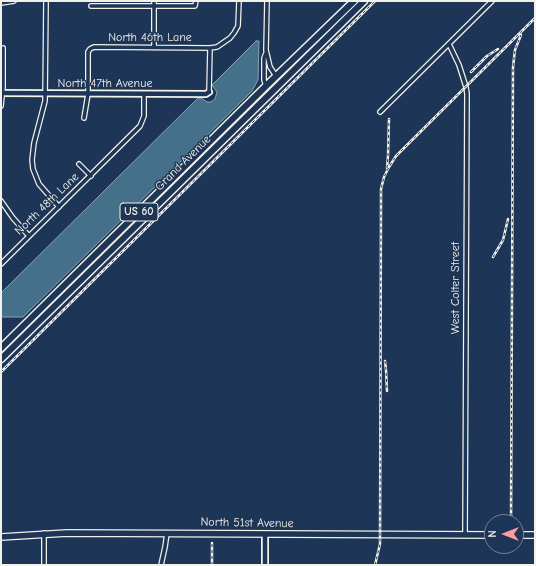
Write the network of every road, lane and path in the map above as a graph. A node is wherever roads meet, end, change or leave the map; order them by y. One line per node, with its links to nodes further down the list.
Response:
1 (14, 1): 10 (street)
2 (46, 1): 22 (street)
3 (154, 1): 12 (street)
4 (196, 1): 12 (street)
5 (239, 1): 16 (street)
6 (267, 1): 17 (street)
7 (354, 1): 18 (highway, Grand Avenue / US 60)
8 (364, 1): 26 (highway, Grand Avenue / US 60)
9 (492, 1): 13 (street)
10 (3, 2)
11 (91, 6): 12 (street)
12 (154, 6): 15 (street)
13 (449, 44): 27 (street); 40 (street, West Colter Street)
14 (3, 48): 21 (street)
15 (154, 48): 16 (street, North 46th Lane); 23 (street, North 46th Lane)
16 (210, 48): 20 (street)
17 (266, 50): 18 (street); 19 (street)
18 (276, 76): 19 (highway, Grand Avenue / US 60); 26 (highway)
19 (266, 86): 35 (highway, Grand Avenue / US 60)
20 (209, 92): 24 (street, North 47th Avenue)
21 (2, 93): 22 (street, North 47th Avenue); 25 (street)
22 (46, 93): 23 (street, North 47th Avenue); 32 (street)
23 (88, 94): 24 (street, North 47th Avenue); 28 (street)
24 (144, 94): 30 (street, North 48th Lane)
25 (1, 106)
26 (252, 110): 36 (highway, Grand Avenue / US 60)
27 (380, 112)
28 (84, 118)
29 (79, 164): 30 (street, North 48th Lane)
30 (91, 176): 32 (street, North 48th Lane)
31 (1, 201): 33 (street)
32 (59, 207): 33 (street, North 48th Lane)
33 (29, 236): 34 (street, North 48th Lane)
34 (2, 262)
35 (1, 348)
36 (1, 359)
37 (44, 533): 38 (main road, North 51st Avenue); 44 (main road, North 51st Avenue); 45 (street)
38 (167, 533): 39 (main road, North 51st Avenue); 46 (street)
39 (265, 534): 40 (main road, North 51st Avenue); 47 (street)
40 (465, 535): 41 (main road, North 51st Avenue)
41 (484, 535)
42 (524, 535): 43 (main road)
43 (535, 535)
44 (1, 537)
45 (44, 565)
46 (161, 565)
47 (265, 565)

